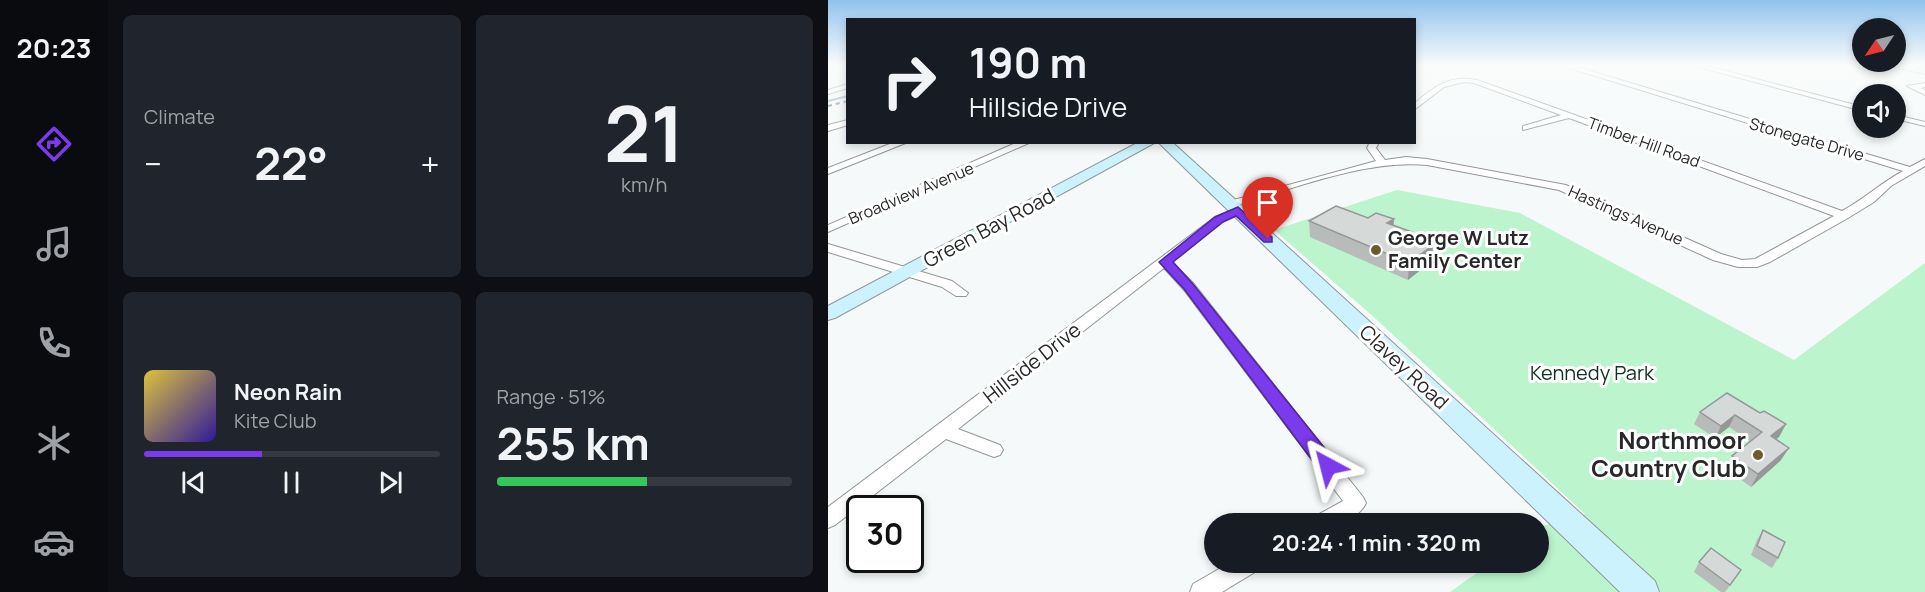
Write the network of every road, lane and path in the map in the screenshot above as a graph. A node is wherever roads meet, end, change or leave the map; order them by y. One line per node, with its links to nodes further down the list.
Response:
1 (1430, 94): 5 (street, Timber Hill Road)
2 (1511, 94): 7 (street, Timber Hill Road)
3 (1657, 94): 20 (street, Stonegate Drive)
4 (1804, 94): 6 (street)
5 (1416, 106)
6 (1852, 106)
7 (1570, 115): 12 (street); 23 (street, Timber Hill Road)
8 (1906, 119): 10 (street)
9 (846, 123): 11 (street)
10 (1925, 124)
11 (828, 128)
12 (1526, 128)
13 (899, 144): 21 (street)
14 (1022, 144): 24 (street, Broadview Avenue)
15 (1146, 144): 27 (main road, Green Bay Road)
16 (1166, 144): 22 (main road, Clavey Road)
17 (1374, 144): 18 (street)
18 (1382, 162): 22 (street, Hastings Avenue); 23 (street, Hastings Avenue)
19 (1925, 162): 20 (street, Hastings Avenue)
20 (1910, 170): 23 (street, Hastings Avenue)
21 (828, 171)
22 (1234, 207): 26 (street, Hillside Drive); 36 (main road, Clavey Road)
23 (1844, 216)
24 (828, 229)
25 (828, 248): 27 (street)
26 (1165, 262): 30 (street, Hillside Drive); 32 (street)
27 (905, 273): 28 (street); 29 (main road, Green Bay Road)
28 (961, 293)
29 (828, 314)
30 (944, 431): 31 (street); 33 (street, Hillside Drive)
31 (994, 450)
32 (1338, 513)
33 (828, 519)
34 (1233, 573): 35 (street)
35 (1201, 592)
36 (1643, 592)

